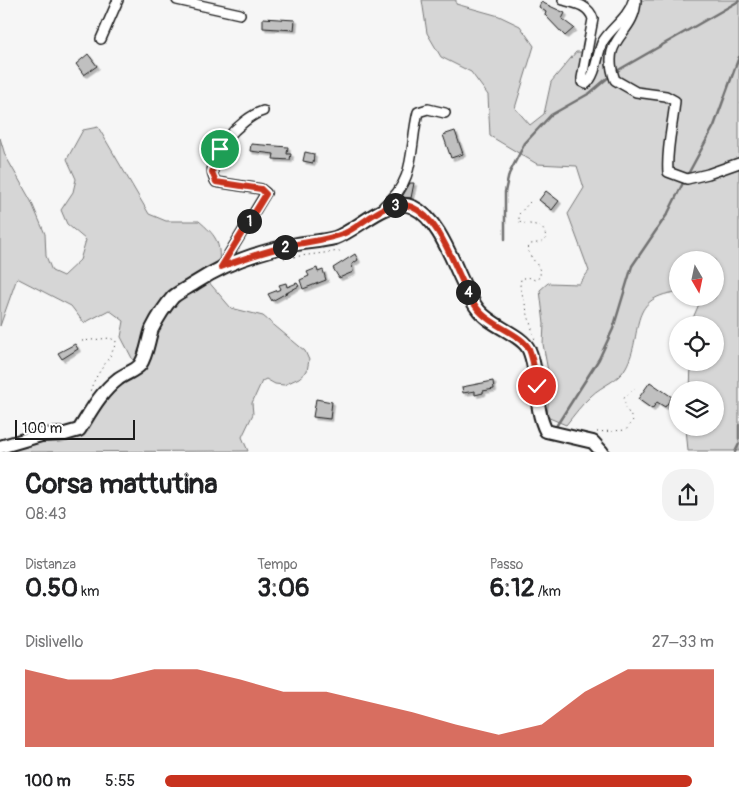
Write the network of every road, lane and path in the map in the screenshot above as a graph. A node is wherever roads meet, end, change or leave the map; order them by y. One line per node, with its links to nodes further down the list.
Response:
1 (118, 0): 6 (street)
2 (177, 0): 5 (street)
3 (563, 0): 4 (street)
4 (635, 0): 9 (street)
5 (240, 14)
6 (101, 39)
7 (263, 111): 14 (street)
8 (445, 113): 11 (street)
9 (739, 163)
10 (530, 202): 16 (path)
11 (378, 211): 12 (main road); 21 (main road)
12 (278, 248): 13 (path); 14 (main road)
13 (340, 251)
14 (221, 267): 18 (main road)
15 (82, 341): 18 (path)
16 (538, 347)
17 (635, 388): 19 (path)
18 (95, 404): 20 (main road)
19 (595, 432)
20 (0, 446)
21 (602, 452)

